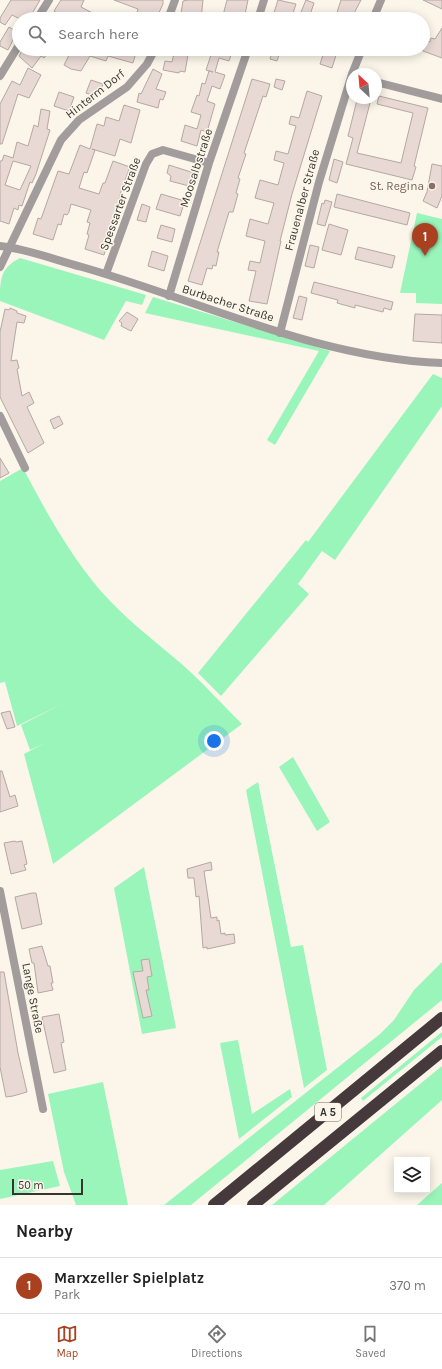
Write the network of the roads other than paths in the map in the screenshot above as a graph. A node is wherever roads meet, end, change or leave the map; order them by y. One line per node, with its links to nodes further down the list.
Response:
1 (49, 0): 5 (street)
2 (175, 0): 6 (street)
3 (264, 0): 7 (street)
4 (381, 0): 8 (street)
5 (41, 12)
6 (171, 12)
7 (260, 12)
8 (376, 12)
9 (12, 56): 14 (street)
10 (151, 56): 20 (street, Hinterm Dorf)
11 (246, 56): 18 (street, Moosalbstraße)
12 (359, 56): 13 (street, Frauenalber Straße)
13 (355, 68)
14 (0, 76)
15 (382, 84): 17 (street)
16 (346, 94): 24 (street, Frauenalber Straße)
17 (442, 99)
18 (209, 163): 22 (street, Spessarter Straße); 23 (street, Moosalbstraße)
19 (0, 246): 20 (street)
20 (11, 247): 21 (street); 22 (street, Burbacher Straße)
21 (0, 267)
22 (106, 274): 23 (street, Burbacher Straße)
23 (169, 296): 24 (street, Burbacher Straße)
24 (280, 333): 25 (street, Burbacher Straße)
25 (442, 364)
26 (0, 416): 27 (street)
27 (25, 468)
28 (0, 891): 31 (street, Lange Straße)
29 (442, 1018): 32 (highway, A 5)
30 (442, 1050): 33 (highway, A 5)
31 (43, 1109)
32 (214, 1205)
33 (253, 1205)

